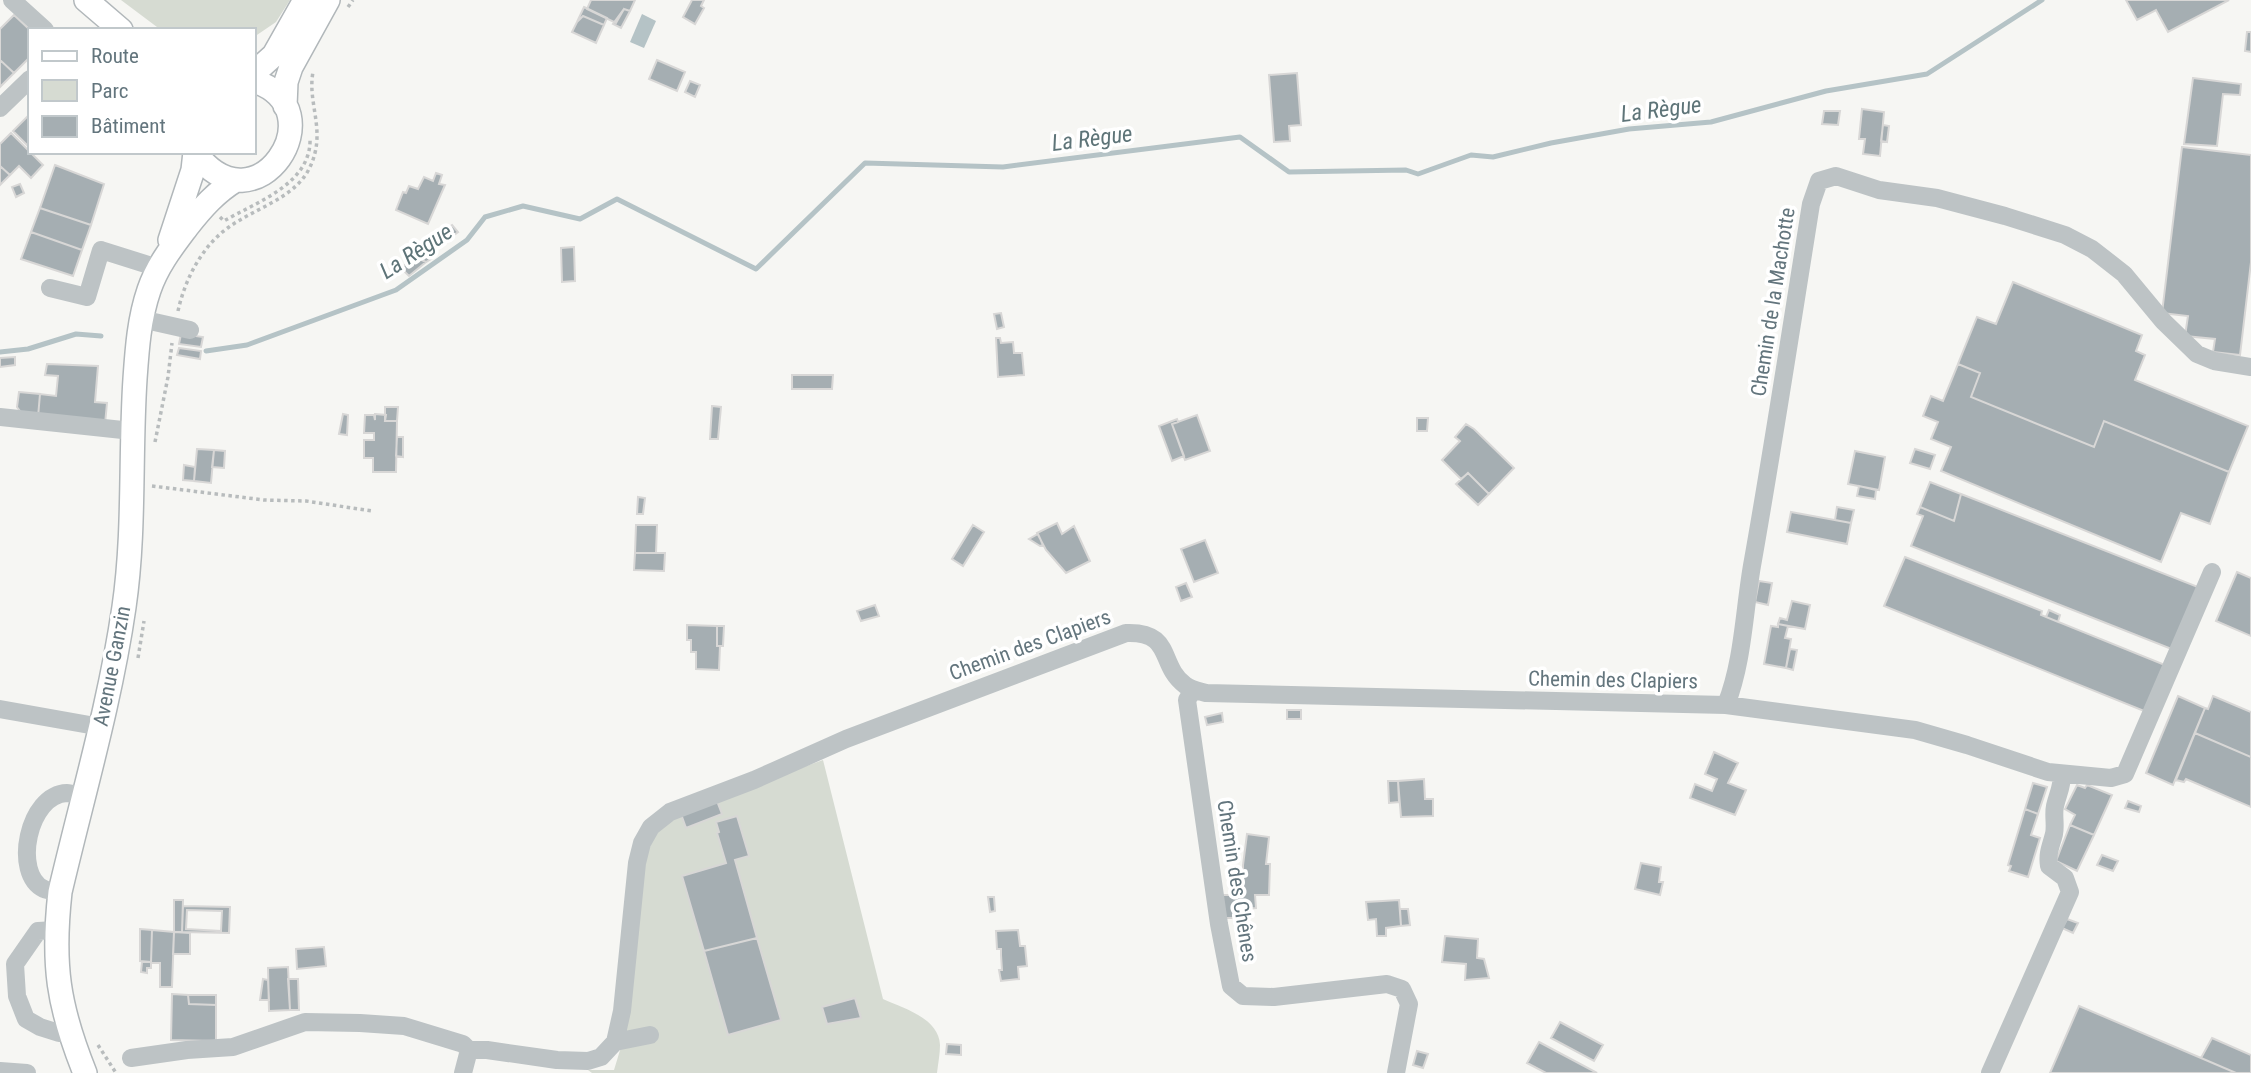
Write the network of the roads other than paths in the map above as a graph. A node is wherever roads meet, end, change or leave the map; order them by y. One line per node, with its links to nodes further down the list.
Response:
1 (12, 0): 5 (street)
2 (86, 0): 6 (main road)
3 (305, 0): 7 (main road)
4 (328, 0): 10 (main road)
5 (43, 28)
6 (119, 28)
7 (256, 71)
8 (28, 81): 11 (street)
9 (256, 81): 10 (main road)
10 (285, 106): 14 (main road)
11 (0, 108)
12 (195, 154): 15 (main road, Avenue Ganzin)
13 (196, 154): 14 (main road)
14 (236, 180): 15 (main road, Avenue Ganzin)
15 (162, 262): 16 (street); 17 (main road, Avenue Ganzin)
16 (50, 288)
17 (141, 319): 18 (street); 21 (main road, Avenue Ganzin)
18 (190, 330)
19 (2251, 367): 24 (street, Chemin de la Machotte)
20 (0, 417): 21 (street)
21 (132, 431): 26 (main road, Avenue Ganzin)
22 (2213, 572): 27 (street, Chemin des Clapiers)
23 (1193, 690): 24 (street, Chemin des Clapiers); 33 (street, Chemin des Clapiers); 42 (street, Chemin des Chênes)
24 (1726, 705): 27 (street, Chemin des Clapiers)
25 (0, 709): 26 (street)
26 (101, 727): 28 (main road, Avenue Ganzin)
27 (2062, 774): 43 (street)
28 (83, 797): 29 (main road, Avenue Ganzin); 29 (street)
29 (60, 892): 30 (main road, Avenue Ganzin)
30 (56, 930): 31 (main road, Avenue Ganzin); 31 (street)
31 (69, 1031): 38 (main road, Avenue Ganzin)
32 (650, 1035): 33 (street)
33 (615, 1042): 36 (street)
34 (469, 1050): 35 (street); 36 (street); 40 (street)
35 (131, 1058)
36 (588, 1061): 41 (street)
37 (0, 1071): 39 (street)
38 (83, 1072)
39 (27, 1073)
40 (463, 1073)
41 (604, 1073)
42 (1396, 1073)
43 (1990, 1073)

